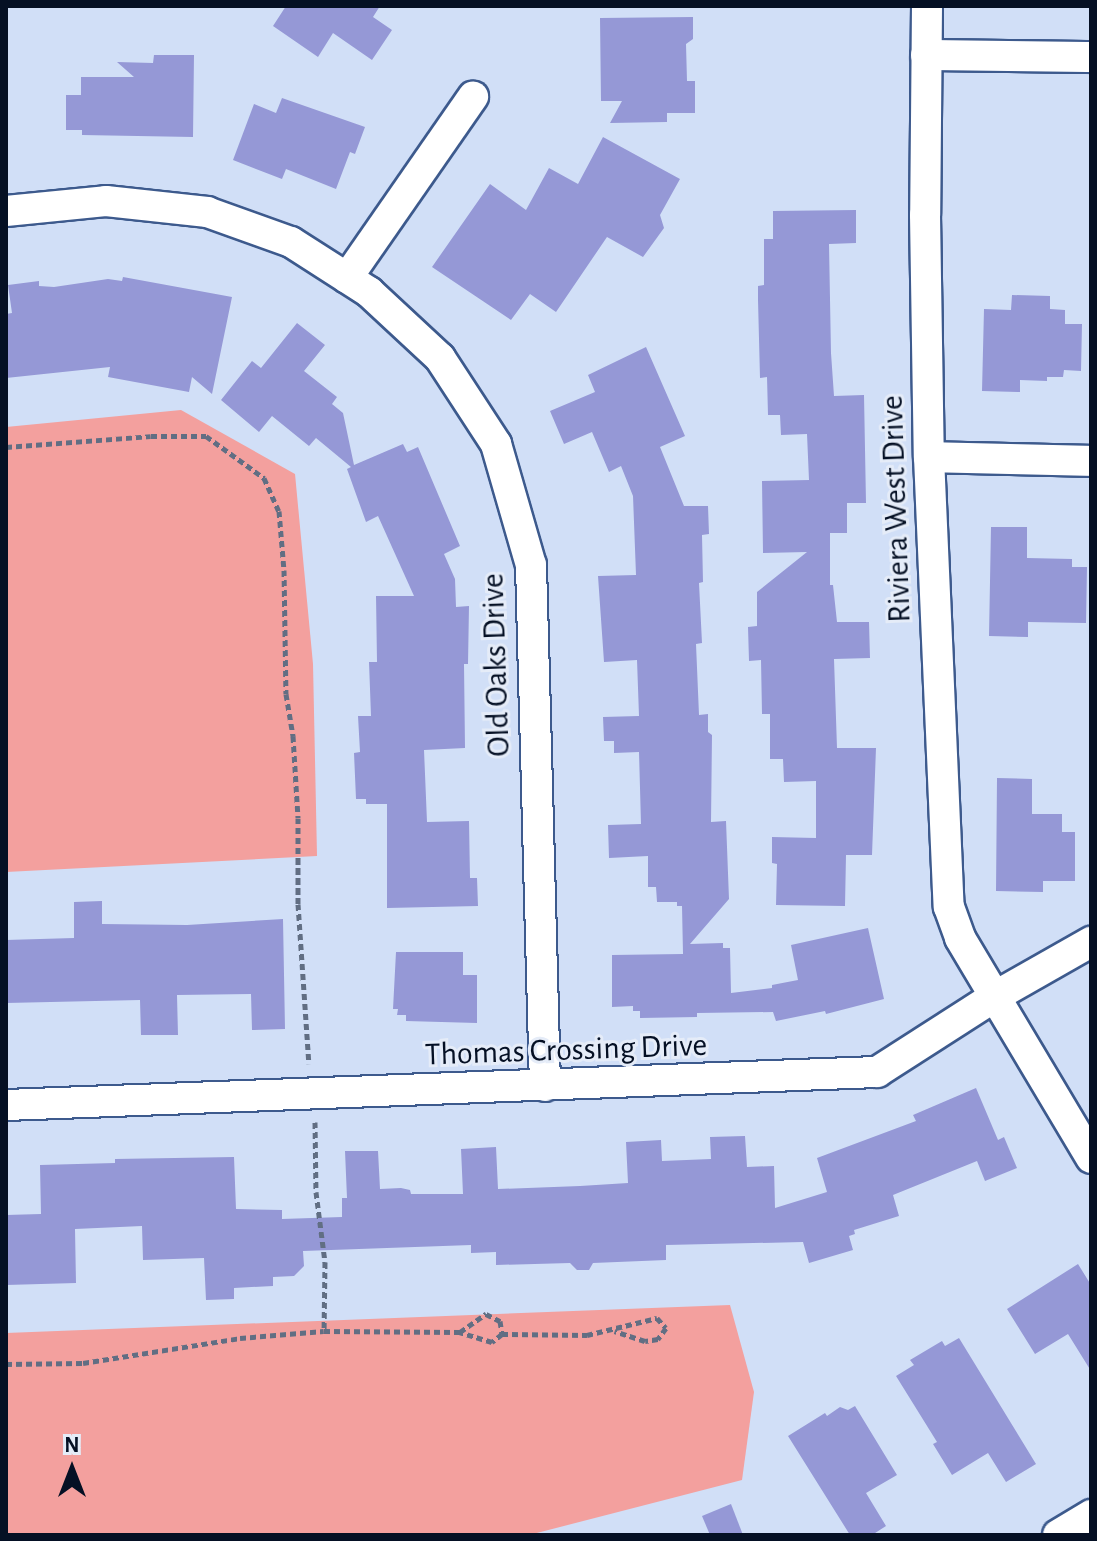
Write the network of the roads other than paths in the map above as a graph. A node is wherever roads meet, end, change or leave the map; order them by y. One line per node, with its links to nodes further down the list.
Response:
1 (927, 6): 2 (street, Riviera West Drive)
2 (926, 55): 3 (street); 7 (street, Riviera West Drive)
3 (1091, 57)
4 (473, 97): 6 (street)
5 (6, 211): 6 (street, Old Oaks Drive)
6 (347, 278): 11 (street, Old Oaks Drive)
7 (929, 457): 8 (street); 10 (street, Riviera West Drive)
8 (1091, 461)
9 (1091, 942): 10 (street, Thomas Crossing Drive)
10 (994, 997): 11 (street, Thomas Crossing Drive); 13 (street, Riviera West Drive)
11 (545, 1086): 12 (street, Thomas Crossing Drive)
12 (6, 1105)
13 (1091, 1158)
14 (1091, 1515): 15 (street)
15 (1058, 1535)

